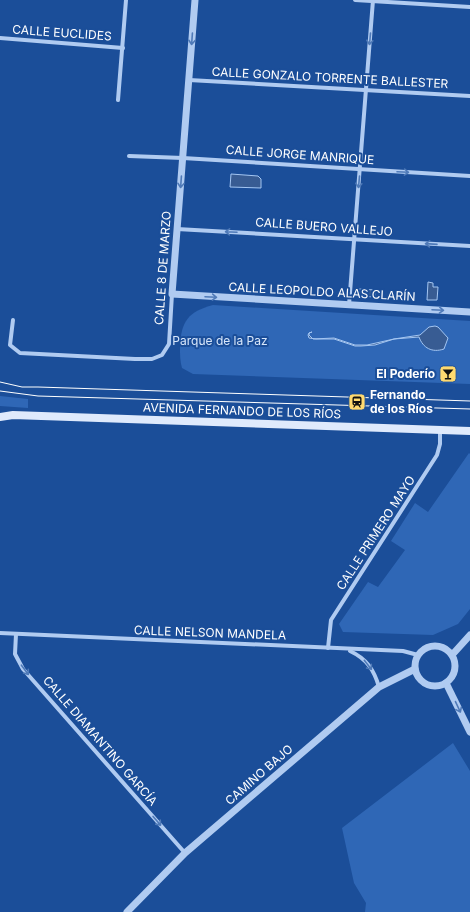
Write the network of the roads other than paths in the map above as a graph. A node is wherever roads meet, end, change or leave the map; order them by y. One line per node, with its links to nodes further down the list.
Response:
1 (126, 0): 7 (street)
2 (195, 0): 8 (street, CALLE 8 DE MARZO, one-way to 8)
3 (355, 0): 4 (street)
4 (373, 0): 5 (street); 9 (street, one-way to 9)
5 (470, 8)
6 (0, 38): 7 (street, CALLE EUCLIDES)
7 (123, 48): 11 (street)
8 (189, 80): 9 (street, CALLE GONZALO TORRENTE BALLESTER); 13 (street, CALLE 8 DE MARZO)
9 (366, 90): 10 (street, CALLE GONZALO TORRENTE BALLESTER); 14 (street)
10 (470, 96)
11 (118, 100)
12 (129, 156): 13 (street, CALLE JORGE MANRIQUE)
13 (183, 158): 14 (street, CALLE JORGE MANRIQUE); 16 (street, CALLE 8 DE MARZO, one-way to 16)
14 (360, 169): 15 (street, CALLE JORGE MANRIQUE, one-way to 15); 17 (street, one-way to 17)
15 (470, 176)
16 (177, 228): 17 (street, CALLE BUERO VALLEJO, one-way to 16); 19 (street, CALLE 8 DE MARZO)
17 (354, 239): 18 (street, CALLE BUERO VALLEJO, one-way to 17); 20 (street)
18 (470, 246)
19 (172, 294): 20 (street, CALLE LEOPOLDO ALAS CLARÍN, one-way to 20); 22 (street, CALLE 8 DE MARZO)
20 (349, 305): 21 (street, CALLE LEOPOLDO ALAS CLARÍN, one-way to 21)
21 (470, 312)
22 (13, 320)
23 (0, 412): 24 (main road, AVENIDA FERNANDO DE LOS RÍOS)
24 (12, 415): 25 (main road, AVENIDA FERNANDO DE LOS RÍOS); 26 (main road, AVENIDA FERNANDO DE LOS RÍOS)
25 (0, 417)
26 (440, 430): 27 (main road, AVENIDA FERNANDO DE LOS RÍOS); 31 (street, CALLE PRIMERO MAYO)
27 (470, 431)
28 (0, 633): 29 (street, CALLE NELSON MANDELA)
29 (16, 634): 31 (street, CALLE NELSON MANDELA); 39 (street, CALLE DIAMANTINO GARCÍA, one-way to 39)
30 (470, 635): 34 (street)
31 (328, 648): 32 (street, CALLE NELSON MANDELA)
32 (348, 650): 33 (street, CALLE NELSON MANDELA); 37 (street, one-way to 37)
33 (418, 655): 34 (street); 35 (street)
34 (452, 655): 36 (street)
35 (415, 669): 36 (street); 37 (street, CAMINO BAJO)
36 (446, 683): 38 (street, one-way to 38)
37 (379, 687): 39 (street, CAMINO BAJO)
38 (470, 732)
39 (185, 853): 40 (street, CAMINO BAJO)
40 (127, 912)

